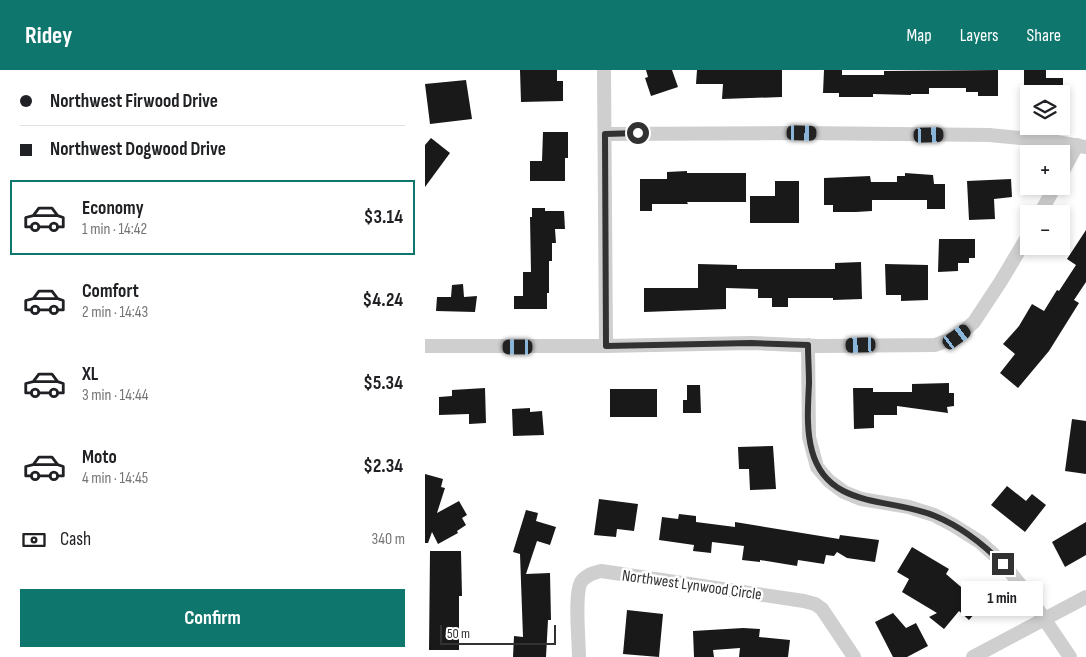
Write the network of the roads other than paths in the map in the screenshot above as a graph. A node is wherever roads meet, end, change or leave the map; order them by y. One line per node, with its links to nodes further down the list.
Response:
1 (604, 70): 2 (street)
2 (605, 134): 3 (street); 8 (street)
3 (1081, 146): 4 (street)
4 (1070, 162)
5 (1020, 249): 6 (street)
6 (808, 345): 8 (street); 10 (street)
7 (425, 346): 8 (street)
8 (606, 346)
9 (1086, 596): 10 (street)
10 (1045, 618): 13 (street); 14 (street)
11 (579, 657): 12 (street, Northwest Lynwood Circle)
12 (854, 657)
13 (973, 657)
14 (1070, 657)

